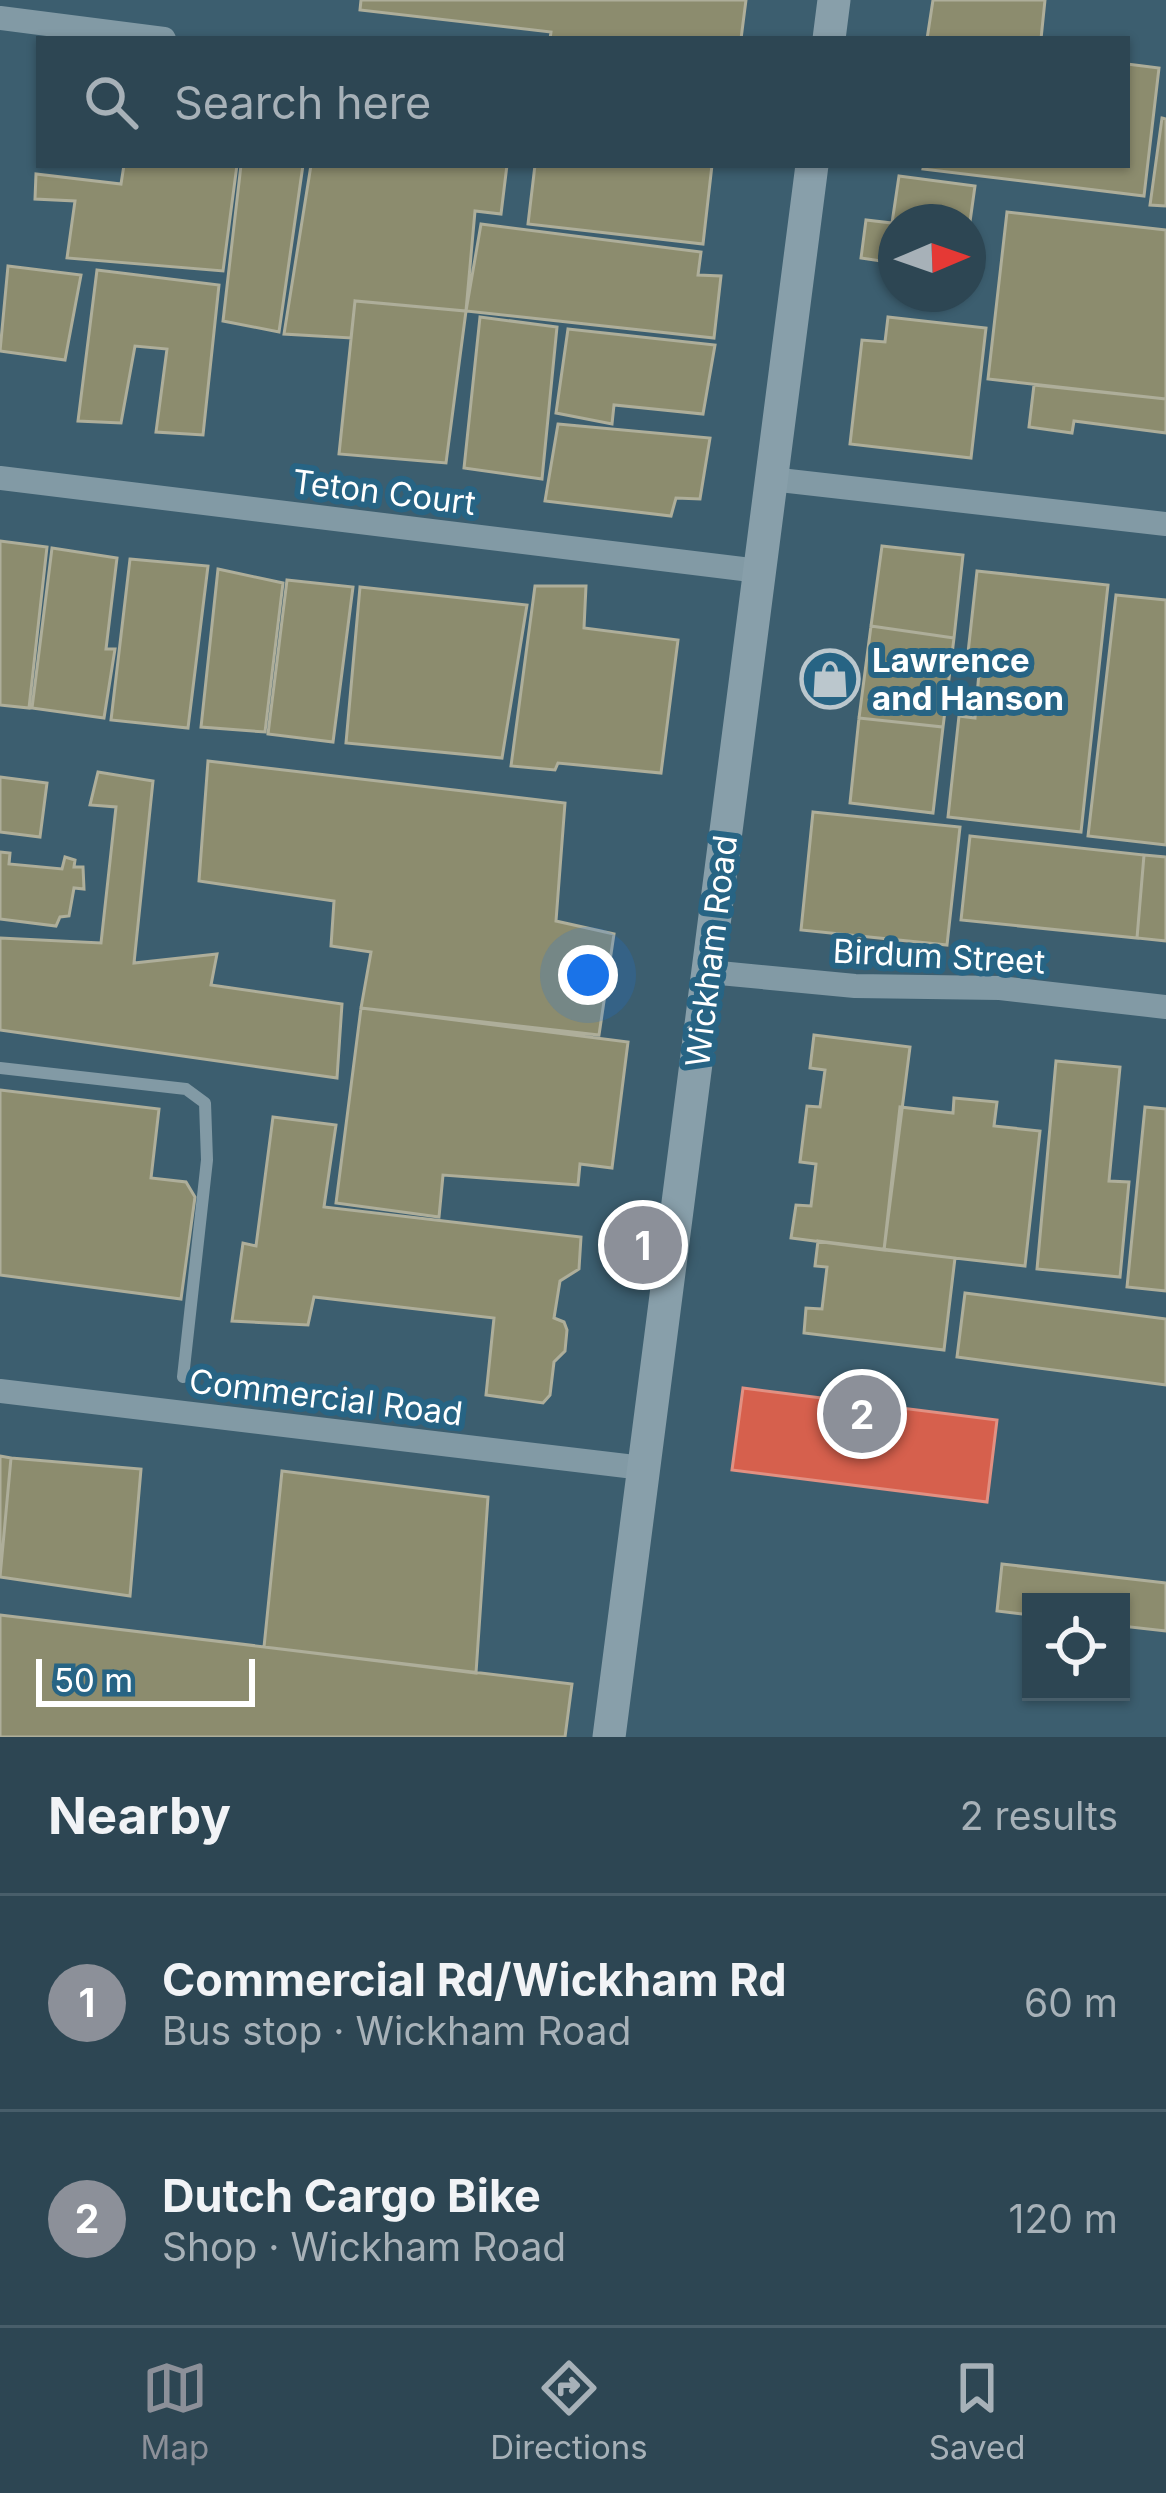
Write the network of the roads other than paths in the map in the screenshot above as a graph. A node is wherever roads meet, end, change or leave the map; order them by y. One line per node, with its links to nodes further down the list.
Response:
1 (834, 0): 4 (main road)
2 (0, 19): 3 (street)
3 (139, 36)
4 (829, 36)
5 (812, 168): 7 (main road, Wickham Road)
6 (0, 478): 9 (street, Teton Court)
7 (771, 479): 8 (street); 9 (main road, Wickham Road)
8 (1166, 524)
9 (759, 571): 10 (main road, Wickham Road)
10 (709, 972): 11 (street, Birdum Street); 15 (main road, Wickham Road)
11 (1166, 1007)
12 (0, 1068): 13 (lane)
13 (182, 1377)
14 (0, 1391): 15 (street, Commercial Road)
15 (643, 1468): 16 (main road, Wickham Road)
16 (609, 1737)

